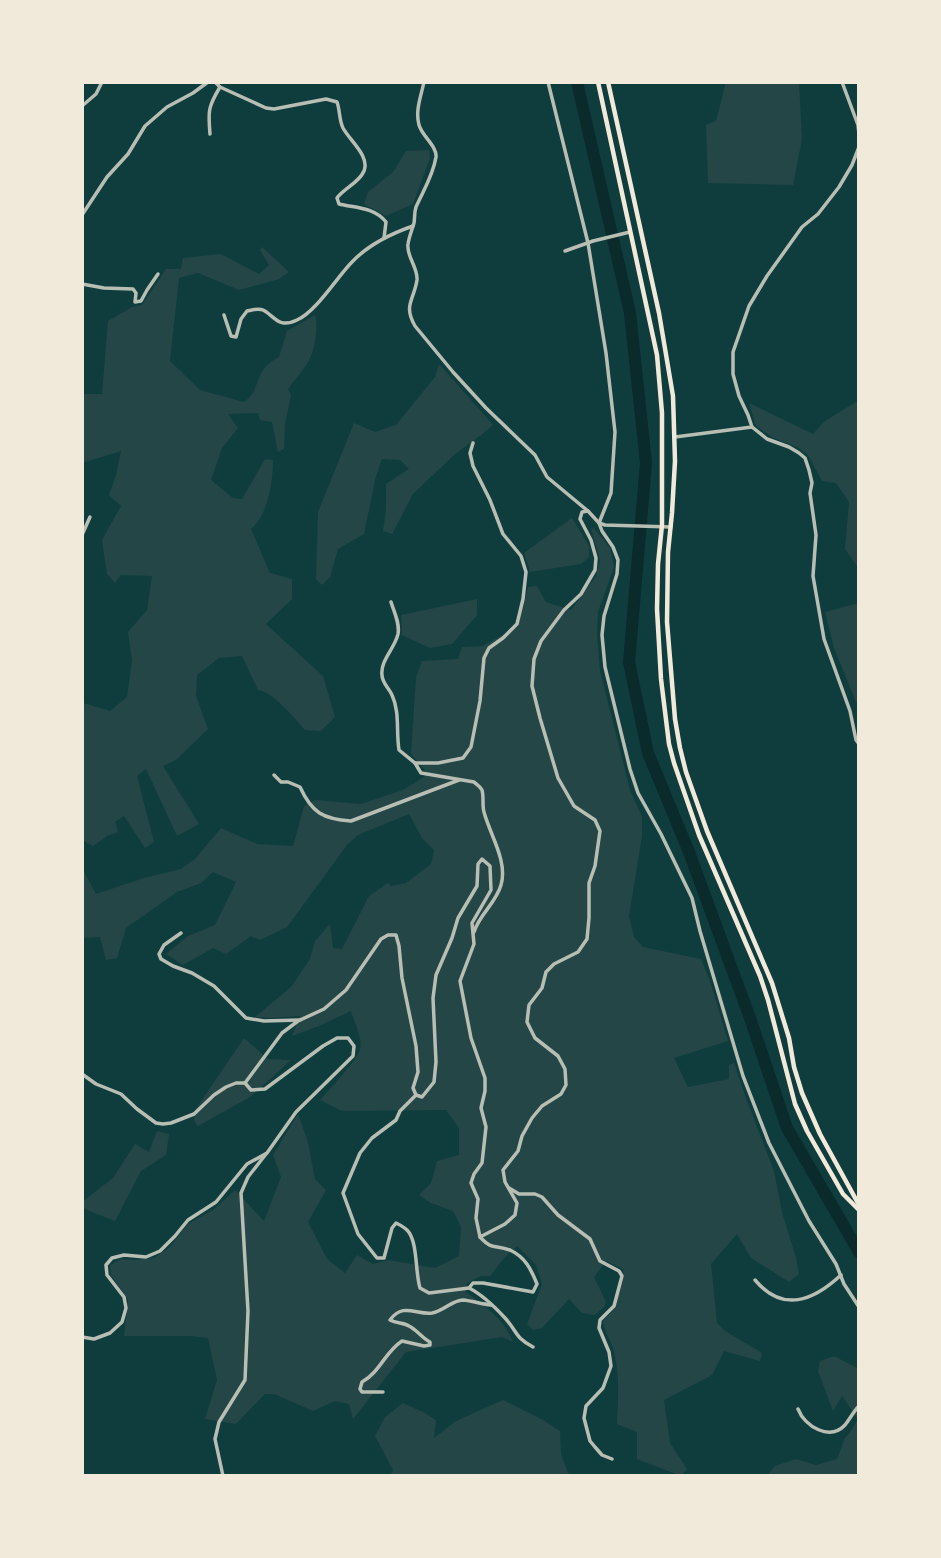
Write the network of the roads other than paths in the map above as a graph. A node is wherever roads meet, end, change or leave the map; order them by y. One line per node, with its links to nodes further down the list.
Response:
1 (102, 82): 10 (street)
2 (208, 82): 15 (street)
3 (215, 82): 9 (street)
4 (424, 82): 16 (street)
5 (548, 82): 19 (street)
6 (598, 82): 17 (main road)
7 (608, 82): 25 (main road)
8 (842, 82): 11 (street)
9 (220, 87): 12 (street); 18 (street)
10 (82, 106)
11 (857, 120): 13 (street)
12 (211, 134)
13 (859, 134)
14 (859, 147): 24 (street)
15 (82, 215)
16 (413, 226): 18 (street); 27 (street)
17 (629, 233): 19 (street); 30 (main road)
18 (384, 238): 23 (street)
19 (591, 242): 20 (street); 29 (street)
20 (565, 251)
21 (158, 274): 22 (street)
22 (82, 284)
23 (224, 315)
24 (752, 427): 25 (street); 34 (street)
25 (675, 437): 31 (main road)
26 (472, 443): 35 (street)
27 (588, 511): 29 (street); 45 (street)
28 (90, 517): 32 (street)
29 (599, 523): 30 (street); 48 (street)
30 (662, 525): 31 (street); 46 (main road)
31 (671, 527): 46 (main road)
32 (82, 535)
33 (391, 601): 35 (street)
34 (859, 744)
35 (415, 763): 37 (street)
36 (274, 775): 37 (street)
37 (461, 780): 39 (street)
38 (181, 933): 40 (street)
39 (473, 934): 43 (street); 47 (street)
40 (302, 1020): 42 (street); 43 (street)
41 (82, 1074): 42 (street)
42 (246, 1083): 44 (street)
43 (416, 1095): 50 (street)
44 (267, 1153): 53 (street); 59 (street)
45 (508, 1186): 47 (street); 58 (street)
46 (859, 1207)
47 (481, 1237): 50 (street)
48 (841, 1275): 49 (street); 52 (street)
49 (755, 1280)
50 (469, 1287): 51 (street)
51 (491, 1305): 54 (street); 55 (street)
52 (859, 1307)
53 (82, 1337)
54 (533, 1347)
55 (383, 1392)
56 (859, 1406): 57 (street)
57 (798, 1409)
58 (612, 1459)
59 (223, 1476)

